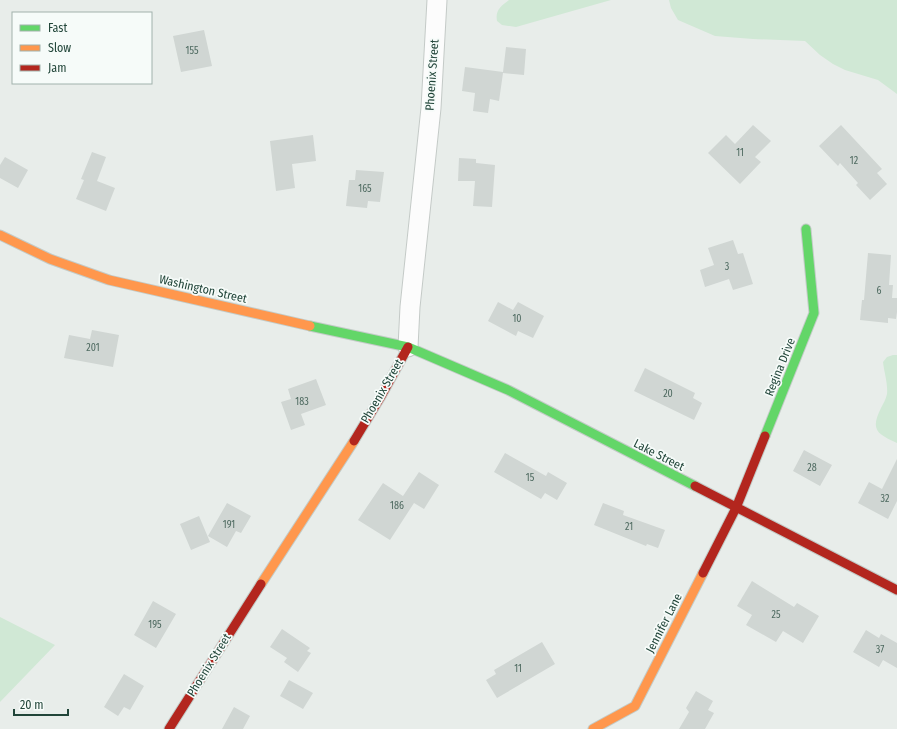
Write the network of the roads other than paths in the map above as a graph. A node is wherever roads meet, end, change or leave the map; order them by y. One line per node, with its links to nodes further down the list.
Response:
1 (437, 0): 4 (street, Phoenix Street)
2 (806, 229): 5 (street, Regina Drive)
3 (0, 235): 4 (street, Washington Street)
4 (408, 347): 5 (street, Lake Street); 7 (street, Phoenix Street)
5 (736, 508): 6 (street, Lake Street); 8 (street, Jennifer Lane)
6 (897, 590)
7 (169, 729)
8 (593, 729)

